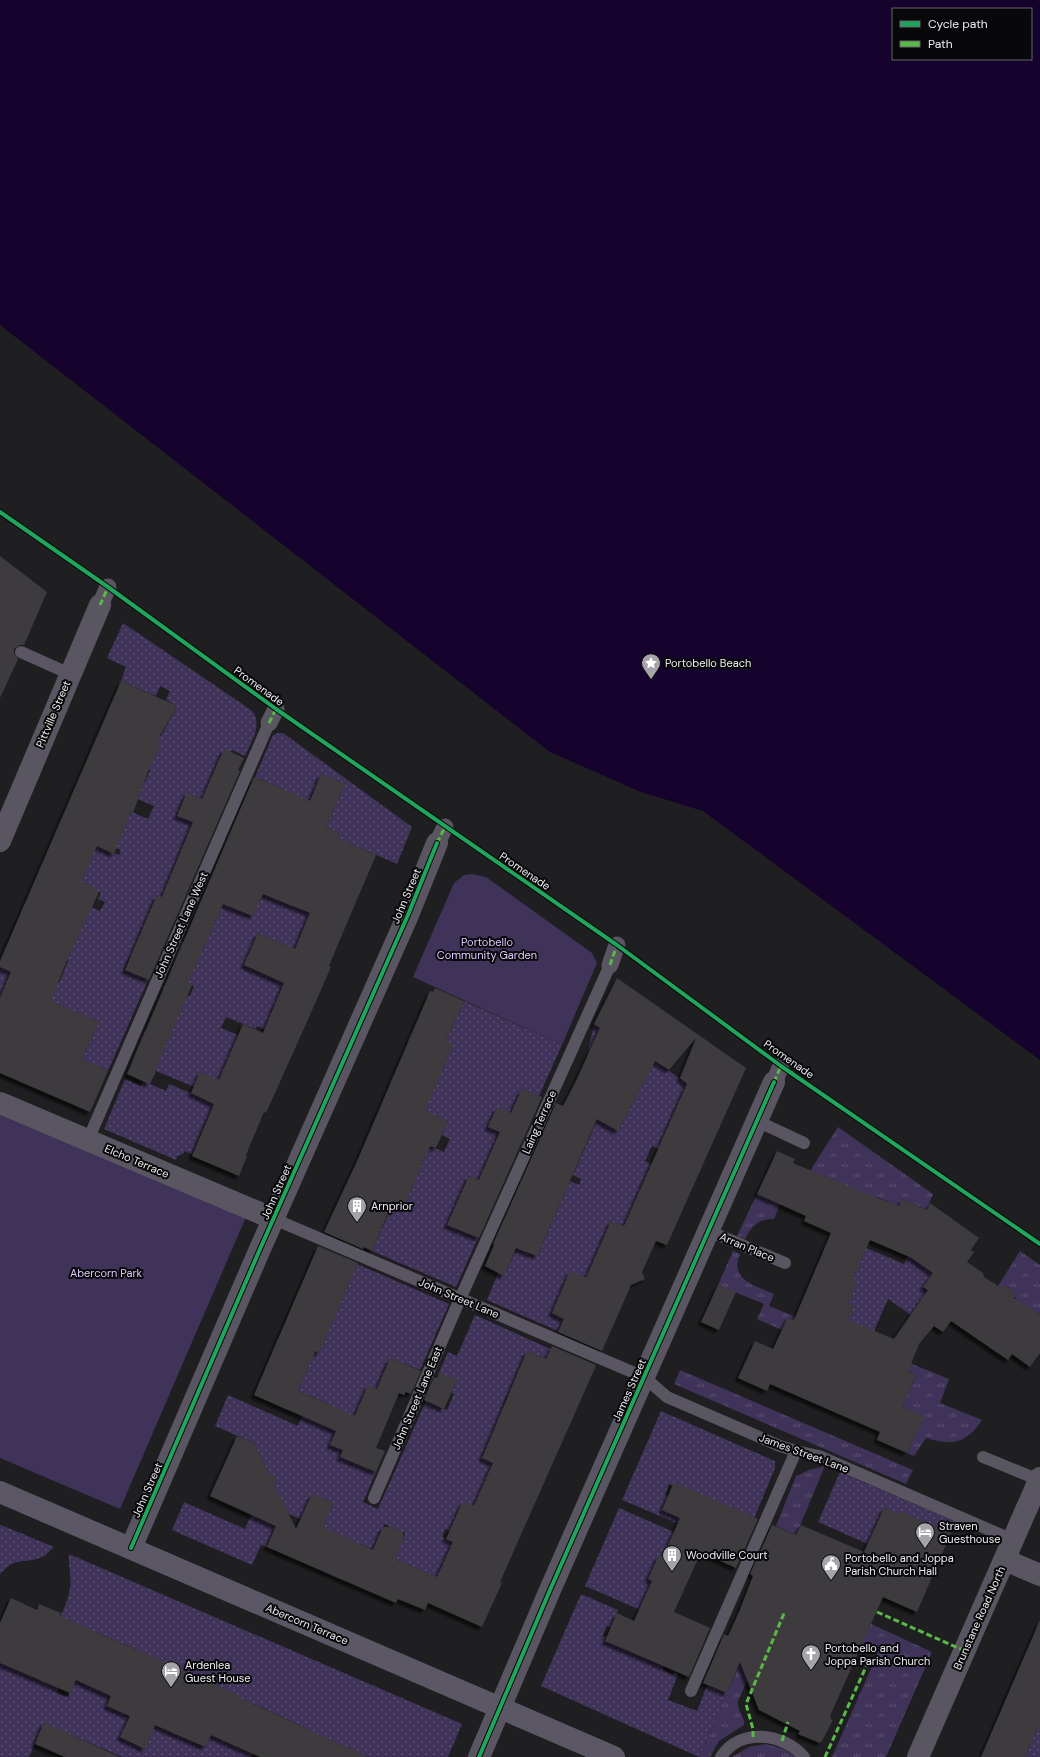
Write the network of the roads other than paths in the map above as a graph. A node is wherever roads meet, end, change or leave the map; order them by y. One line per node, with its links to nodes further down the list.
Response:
1 (104, 596): 3 (street, Pittville Street)
2 (21, 652): 3 (lane)
3 (70, 674): 6 (street, Pittville Street)
4 (272, 716): 12 (lane, John Street Lane West)
5 (441, 835): 14 (street, John Street)
6 (0, 842)
7 (618, 945): 8 (street, Laing Terrace)
8 (610, 965): 17 (lane, Laing Terrace)
9 (778, 1074): 11 (street, James Street)
10 (0, 1104): 12 (street, Elcho Terrace)
11 (757, 1121): 13 (lane); 15 (street, James Street)
12 (88, 1140): 14 (street, Elcho Terrace)
13 (804, 1143)
14 (274, 1219): 17 (lane, John Street Lane); 24 (street, John Street)
15 (709, 1231): 16 (lane, Arran Place); 18 (street, James Street)
16 (785, 1263)
17 (460, 1299): 18 (lane, John Street Lane); 23 (lane, John Street Lane East)
18 (644, 1377): 19 (lane, James Street Lane); 28 (street, James Street)
19 (796, 1451): 25 (lane, James Street Lane); 27 (lane)
20 (983, 1457): 21 (lane)
21 (1040, 1479): 25 (street, Brunstane Road North)
22 (0, 1492): 24 (main road, Abercorn Terrace)
23 (374, 1498)
24 (131, 1548): 28 (main road, Abercorn Terrace)
25 (1009, 1550): 26 (street); 33 (street, Brunstane Road North)
26 (1040, 1575)
27 (691, 1691)
28 (500, 1707): 29 (street, James Street); 30 (main road, Abercorn Terrace)
29 (479, 1757)
30 (614, 1757)
31 (721, 1757): 32 (lane)
32 (804, 1757)
33 (918, 1757)

